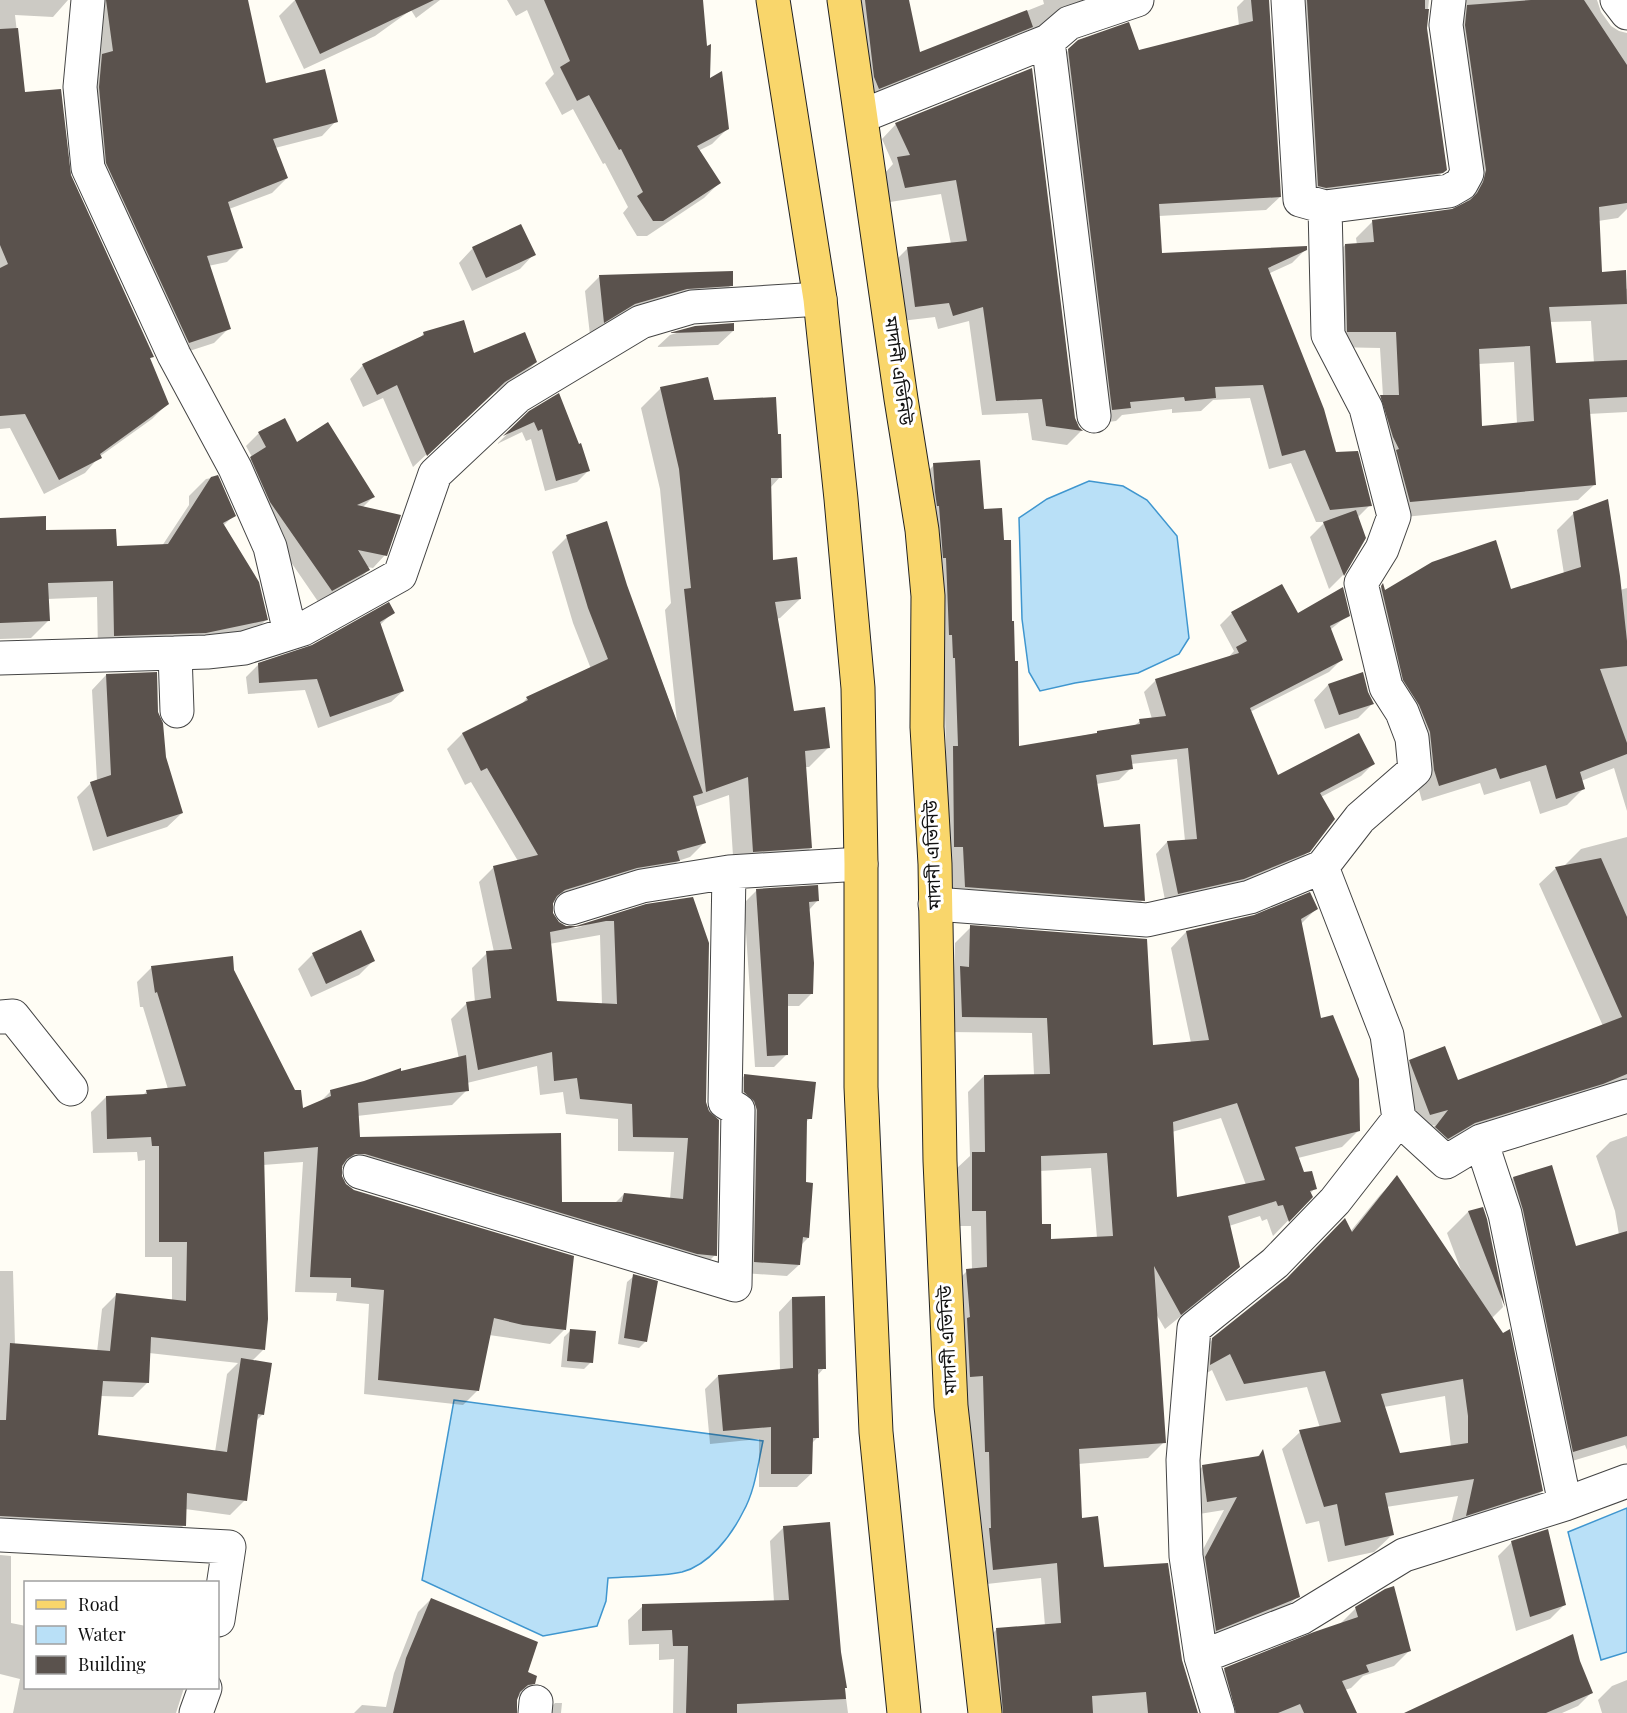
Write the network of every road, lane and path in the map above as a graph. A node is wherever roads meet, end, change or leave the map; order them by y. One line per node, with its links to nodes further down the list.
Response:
1 (88, 0): 14 (street)
2 (772, 0): 12 (main road)
3 (844, 0): 10 (main road, মাদানী এভিনিউ)
4 (1137, 0): 9 (street)
5 (1288, 0): 11 (street)
6 (1449, 0): 11 (street)
7 (1617, 0): 8 (street)
8 (1627, 13)
9 (1058, 21): 10 (street); 13 (street)
10 (862, 116): 21 (main road, মাদানী এভিনিউ)
11 (1325, 207): 19 (street)
12 (820, 298): 14 (street); 18 (main road)
13 (1094, 416)
14 (297, 631): 15 (street)
15 (175, 653): 16 (street); 17 (street)
16 (0, 658)
17 (177, 711)
18 (861, 864): 20 (street); 36 (main road)
19 (1322, 867): 21 (street); 26 (street)
20 (729, 872): 22 (street); 28 (street)
21 (935, 904): 37 (main road, মাদানী এভিনিউ)
22 (571, 908)
23 (0, 1017): 24 (street)
24 (71, 1089)
25 (1627, 1096): 27 (street)
26 (1399, 1119): 27 (street); 33 (street)
27 (1481, 1141): 30 (street)
28 (360, 1172)
29 (1627, 1481): 30 (street)
30 (1565, 1504): 33 (street)
31 (0, 1534): 32 (street)
32 (219, 1613)
33 (1201, 1657): 38 (street)
34 (205, 1689): 35 (street)
35 (196, 1713)
36 (904, 1713)
37 (985, 1713)
38 (1218, 1713)

